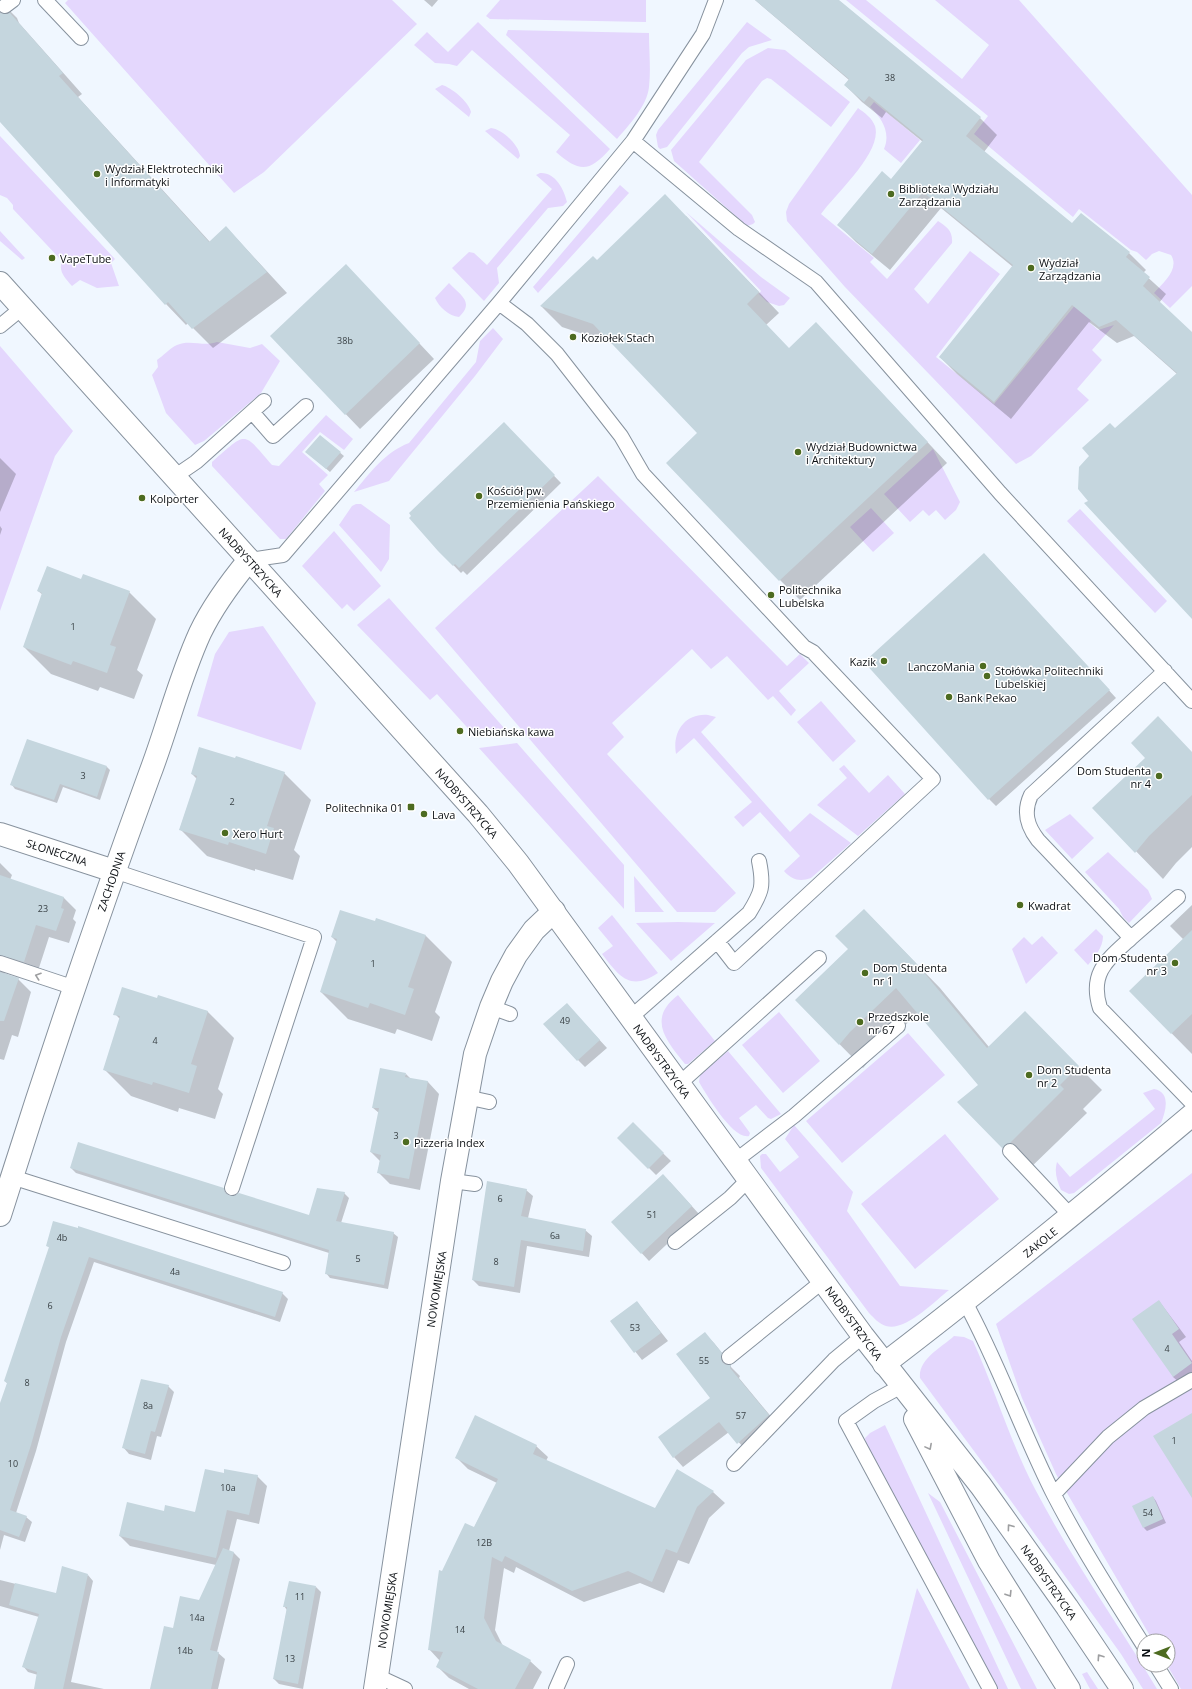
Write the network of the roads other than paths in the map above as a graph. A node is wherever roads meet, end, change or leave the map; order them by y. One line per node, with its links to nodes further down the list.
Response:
1 (45, 0): 3 (lane)
2 (716, 0): 4 (lane)
3 (81, 38)
4 (633, 142): 6 (lane); 14 (lane)
5 (0, 283): 7 (street, NADBYSTRZYCKA)
6 (499, 303): 13 (lane); 22 (lane)
7 (22, 308): 8 (lane); 12 (street, NADBYSTRZYCKA)
8 (0, 326)
9 (264, 401): 11 (lane)
10 (306, 406): 11 (lane)
11 (253, 413): 12 (lane)
12 (174, 477): 13 (street, NADBYSTRZYCKA)
13 (249, 560): 18 (street, ZACHODNIA); 20 (street, NADBYSTRZYCKA)
14 (1165, 671): 15 (lane); 21 (lane)
15 (1192, 701)
16 (0, 834): 18 (street, SŁONECZNA)
17 (759, 861): 22 (lane)
18 (114, 871): 25 (street, ZACHODNIA); 39 (lane)
19 (1178, 897): 21 (lane)
20 (554, 911): 26 (street, NADBYSTRZYCKA); 29 (street, NOWOMIEJSKA)
21 (1131, 938): 31 (lane)
22 (717, 941): 26 (lane)
23 (819, 958): 28 (lane)
24 (0, 963): 25 (lane, one-way to 24)
25 (75, 988): 35 (street, ZACHODNIA)
26 (630, 1018): 28 (street, NADBYSTRZYCKA)
27 (898, 1026): 34 (lane)
28 (679, 1084): 34 (street, NADBYSTRZYCKA)
29 (466, 1097): 30 (lane); 37 (street, NOWOMIEJSKA)
30 (489, 1102)
31 (1192, 1103)
32 (1192, 1115): 41 (street, ZAKOLE)
33 (1010, 1151): 41 (lane)
34 (735, 1161): 36 (street, NADBYSTRZYCKA)
35 (12, 1177): 40 (street, ZACHODNIA); 43 (lane)
36 (749, 1180): 42 (lane); 44 (street, NADBYSTRZYCKA)
37 (452, 1181): 38 (lane); 56 (street, NOWOMIEJSKA)
38 (476, 1184)
39 (232, 1188)
40 (0, 1215)
41 (1071, 1216): 45 (street, ZAKOLE)
42 (675, 1242)
43 (284, 1263)
44 (823, 1281): 46 (street, NADBYSTRZYCKA); 47 (lane)
45 (965, 1302): 48 (street, ZAKOLE); 52 (lane)
46 (863, 1336): 48 (street, NADBYSTRZYCKA); 51 (lane)
47 (729, 1357)
48 (884, 1364): 50 (street, NADBYSTRZYCKA); 61 (street, NADBYSTRZYCKA, one-way to 48)
49 (1192, 1380): 52 (lane)
50 (898, 1388): 59 (lane); 60 (street, NADBYSTRZYCKA, one-way to 60)
51 (734, 1464)
52 (1054, 1494): 53 (lane)
53 (1136, 1633)
54 (567, 1664): 58 (lane)
55 (1161, 1673): 62 (lane)
56 (376, 1682): 57 (lane)
57 (405, 1689)
58 (556, 1689)
59 (990, 1689)
60 (1068, 1689)
61 (1122, 1689)
62 (1171, 1689)

